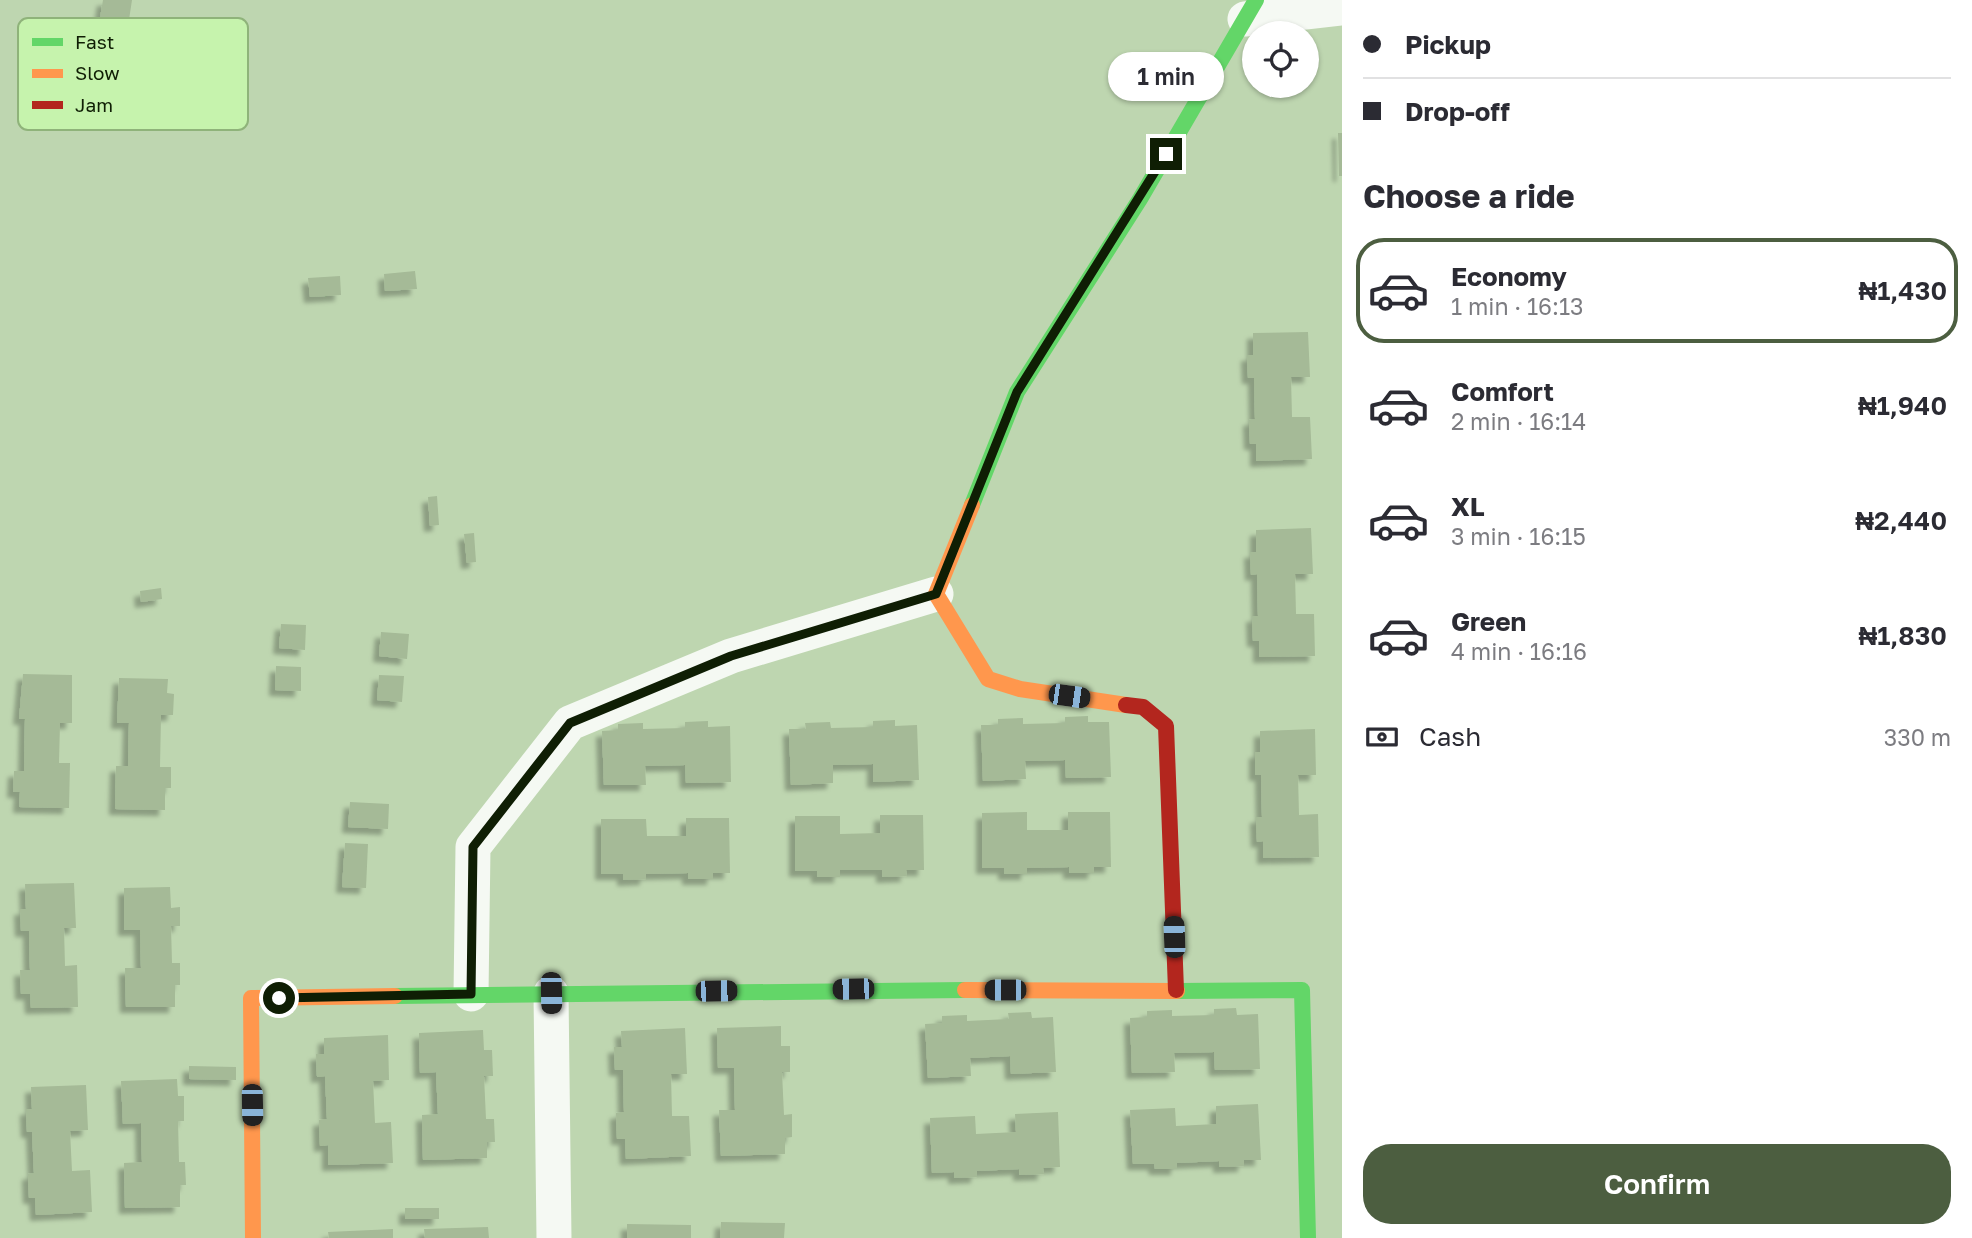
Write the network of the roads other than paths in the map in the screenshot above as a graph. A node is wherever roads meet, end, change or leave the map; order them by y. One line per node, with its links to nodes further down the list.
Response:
1 (1342, 8): 2 (street)
2 (1250, 9): 3 (street)
3 (936, 594): 4 (street); 6 (street)
4 (1176, 990): 5 (street); 9 (street)
5 (551, 993): 6 (street); 8 (street)
6 (471, 994): 7 (street)
7 (253, 1238)
8 (554, 1238)
9 (1308, 1238)

